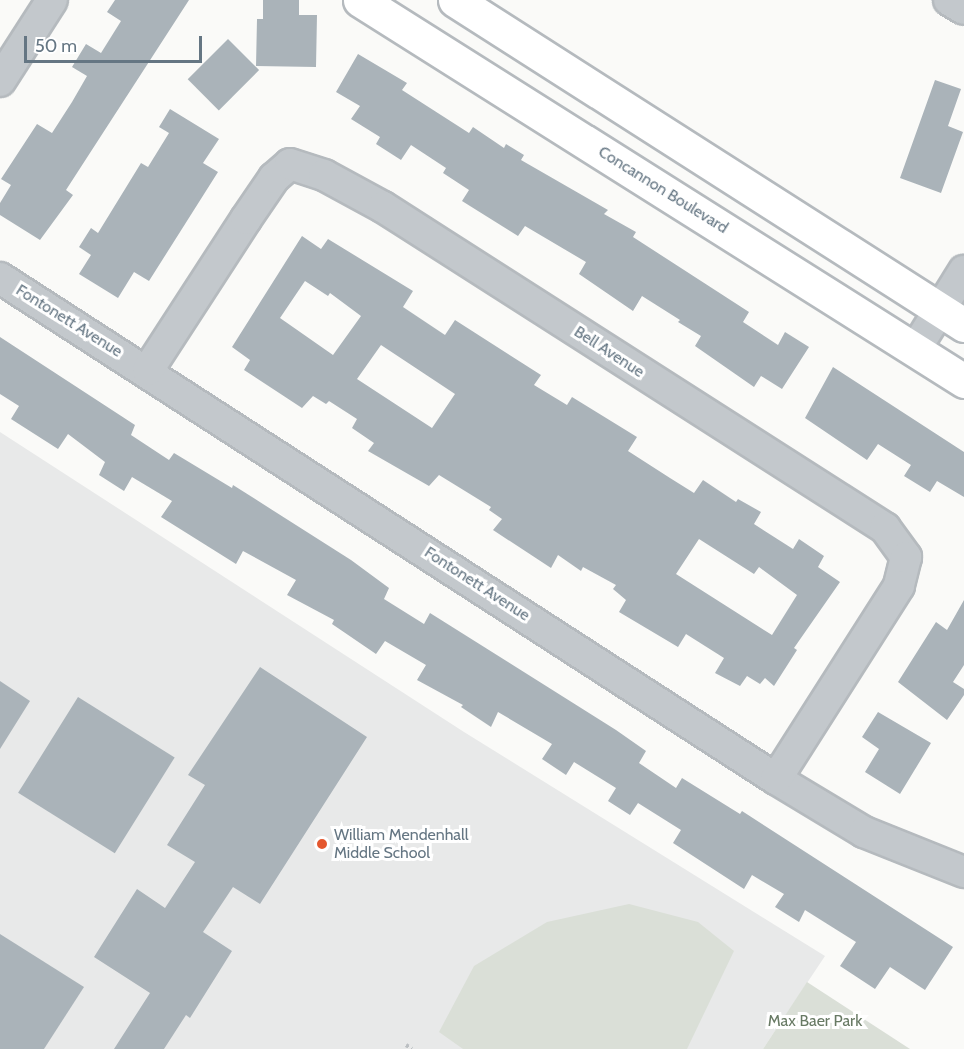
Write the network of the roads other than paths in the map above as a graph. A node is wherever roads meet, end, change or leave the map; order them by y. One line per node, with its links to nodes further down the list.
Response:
1 (360, 0): 10 (main road, Concannon Boulevard)
2 (455, 0): 9 (main road)
3 (950, 0): 5 (street)
4 (48, 2): 6 (street)
5 (964, 9)
6 (0, 81)
7 (964, 271): 9 (street)
8 (0, 278): 11 (street, Fontonett Avenue)
9 (952, 317): 10 (street)
10 (916, 348): 12 (main road, Concannon Boulevard)
11 (148, 370): 13 (street, Fontonett Avenue); 13 (street, Bell Avenue)
12 (964, 381)
13 (776, 779): 14 (street, Fontonett Avenue)
14 (964, 872)

